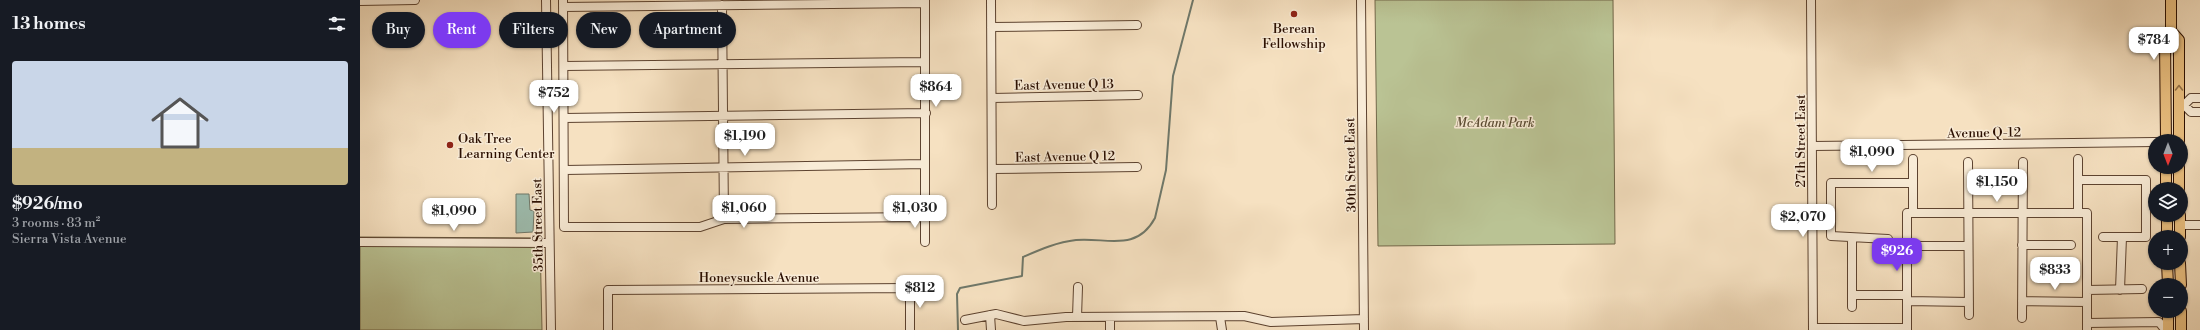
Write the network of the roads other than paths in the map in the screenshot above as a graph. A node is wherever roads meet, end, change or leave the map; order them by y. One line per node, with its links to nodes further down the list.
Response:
1 (415, 0): 7 (street)
2 (546, 0): 56 (street, 35th Street East)
3 (991, 0): 13 (street)
4 (1361, 0): 78 (street, 30th Street East)
5 (1811, 0): 29 (street, 27th Street East)
6 (2170, 0): 14 (main road)
7 (360, 1)
8 (834, 2): 9 (street); 11 (street)
9 (925, 2): 15 (street)
10 (563, 3): 11 (street); 17 (street)
11 (722, 4): 16 (street)
12 (1137, 25): 13 (street)
13 (991, 27): 19 (street)
14 (2171, 31): 21 (main road, one-way to 14); 26 (main road)
15 (924, 62): 16 (street); 23 (street)
16 (722, 64): 17 (street); 24 (street)
17 (564, 66): 25 (street)
18 (1138, 95): 19 (street, East Avenue Q 13)
19 (992, 98): 37 (street)
20 (2200, 98): 21 (street)
21 (2181, 105): 22 (street); 27 (main road)
22 (2200, 112)
23 (926, 113): 24 (street); 34 (street)
24 (722, 116): 25 (street); 36 (street)
25 (564, 118): 38 (street)
26 (2166, 134)
27 (2179, 134)
28 (2148, 142): 29 (street, Avenue Q-12)
29 (1813, 146): 83 (street, 27th Street East)
30 (1913, 158): 40 (street)
31 (2078, 158): 39 (street)
32 (1968, 162): 43 (street)
33 (2023, 162): 44 (street)
34 (925, 164): 36 (street); 46 (street)
35 (1138, 167): 37 (street, East Avenue Q 12)
36 (723, 168): 38 (street); 47 (street)
37 (992, 169): 41 (street)
38 (565, 170): 47 (street)
39 (2078, 180): 45 (street); 51 (street)
40 (1912, 183): 42 (street); 52 (street)
41 (992, 205)
42 (1910, 213): 43 (street); 66 (street)
43 (1968, 213): 44 (street); 60 (street)
44 (2023, 213): 45 (street); 57 (street)
45 (2078, 213): 62 (street)
46 (925, 216): 47 (street); 55 (street)
47 (724, 219)
48 (2188, 222): 49 (street)
49 (2200, 225)
50 (2103, 237): 51 (street)
51 (2122, 237): 63 (street)
52 (1852, 238): 53 (street); 65 (street)
53 (1888, 239)
54 (360, 242): 56 (street)
55 (925, 242)
56 (549, 243): 85 (street, 35th Street East)
57 (2022, 245): 58 (street); 67 (street)
58 (2071, 245)
59 (1921, 246): 60 (street)
60 (1968, 246): 68 (street)
61 (1078, 287): 73 (street)
62 (2087, 290): 63 (street); 69 (street)
63 (2120, 290): 64 (street)
64 (2142, 290)
65 (1852, 295): 66 (street); 70 (street)
66 (1907, 298): 68 (street); 84 (street)
67 (2022, 301): 69 (street); 76 (street)
68 (1969, 302): 72 (street)
69 (2087, 302): 80 (street)
70 (1852, 307)
71 (990, 315): 73 (street); 79 (street); 88 (street)
72 (1969, 316)
73 (1078, 317): 75 (street)
74 (1220, 317): 75 (street); 78 (street); 90 (street)
75 (1110, 318): 89 (street)
76 (2022, 318)
77 (2167, 318): 81 (main road)
78 (1364, 319): 91 (street, 30th Street East)
79 (965, 320)
80 (2087, 326): 81 (street)
81 (2165, 328): 82 (street)
82 (2181, 328)
83 (1813, 329): 84 (street)
84 (1907, 329)
85 (551, 330)
86 (608, 330): 87 (street, Honeysuckle Avenue)
87 (910, 330)
88 (990, 330)
89 (1110, 330)
90 (1222, 330)
91 (1364, 330)

